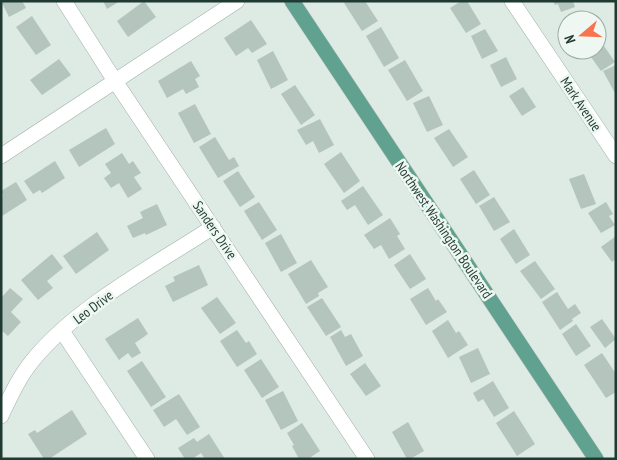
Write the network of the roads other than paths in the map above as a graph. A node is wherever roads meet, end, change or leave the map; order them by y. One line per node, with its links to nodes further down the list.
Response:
1 (64, 1): 5 (street, Sanders Drive)
2 (236, 1): 5 (street)
3 (292, 1): 13 (main road, Northwest Washington Boulevard)
4 (512, 1): 7 (street, Mark Avenue)
5 (115, 81): 6 (street); 8 (street, Sanders Drive)
6 (1, 156)
7 (616, 156)
8 (213, 227): 9 (street, Leo Drive); 12 (street, Sanders Drive)
9 (62, 331): 10 (street, Leo Drive); 11 (street)
10 (1, 416)
11 (146, 459)
12 (368, 459)
13 (596, 459)

